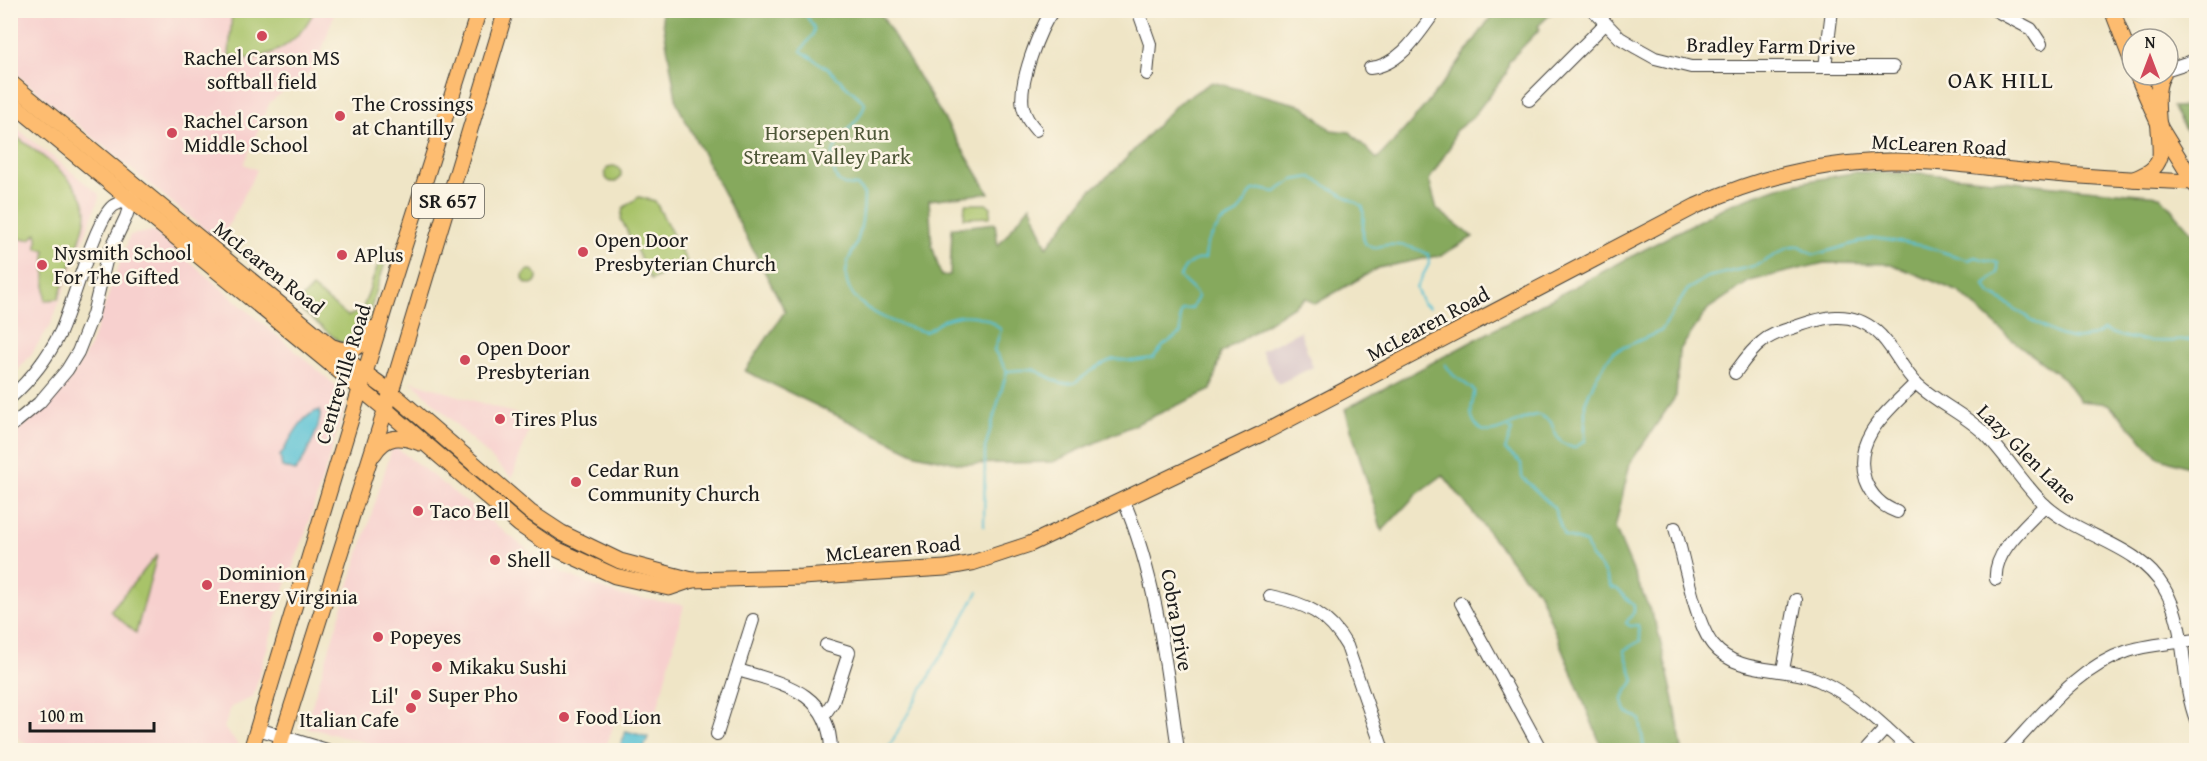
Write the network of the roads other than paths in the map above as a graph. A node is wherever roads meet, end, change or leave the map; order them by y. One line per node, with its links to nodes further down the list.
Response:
1 (479, 10): 29 (main road, Centreville Road / SR 657)
2 (506, 10): 34 (main road, SR 657)
3 (1053, 10): 25 (street)
4 (1138, 10): 18 (street)
5 (1436, 10): 17 (street)
6 (1593, 10): 10 (street, Bradley Farm Drive)
7 (1832, 10): 15 (street)
8 (1995, 10): 12 (street)
9 (2112, 10): 11 (main road)
10 (1605, 24): 15 (street, Bradley Farm Drive); 22 (street)
11 (2120, 31)
12 (2041, 44)
13 (2196, 60): 14 (street)
14 (2180, 66)
15 (1825, 67): 16 (street, Bradley Farm Drive)
16 (1893, 67)
17 (1370, 68)
18 (1147, 74)
19 (10, 82): 28 (main road, McLearen Road)
20 (2146, 87): 24 (main road)
21 (2159, 87): 24 (main road)
22 (1529, 100)
23 (10, 101): 28 (main road, McLearen Road)
24 (2161, 129): 26 (main road); 27 (main road)
25 (1036, 130)
26 (2134, 179): 27 (main road, McLearen Road); 40 (main road, McLearen Road)
27 (2195, 184)
28 (134, 193): 30 (main road, McLearen Road); 32 (main road, McLearen Road); 35 (street); 37 (street)
29 (384, 310): 30 (main road); 32 (main road, Centreville Road / SR 657)
30 (331, 346): 32 (main road, McLearen Road)
31 (1735, 373): 33 (street, Lazy Glen Lane)
32 (363, 381): 34 (main road, McLearen Road); 36 (main road, McLearen Road); 58 (main road, Centreville Road / SR 657)
33 (1916, 383): 41 (street, Lazy Glen Lane); 42 (street)
34 (391, 392): 36 (main road, SR 657); 45 (main road, McLearen Road)
35 (10, 398)
36 (385, 409): 38 (main road, McLearen Road); 39 (main road, SR 657)
37 (10, 427)
38 (439, 454): 39 (main road); 45 (main road, McLearen Road)
39 (368, 464): 60 (main road, SR 657)
40 (1123, 500): 45 (main road, McLearen Road); 64 (street, Cobra Drive)
41 (2045, 505): 44 (street); 51 (street, Lazy Glen Lane)
42 (1897, 512)
43 (1676, 528): 54 (street)
44 (1996, 579)
45 (692, 580)
46 (1270, 596): 65 (street)
47 (1796, 600): 54 (street)
48 (1461, 603): 66 (street)
49 (753, 621): 53 (street)
50 (2196, 640): 51 (street)
51 (2180, 642): 56 (street, Lazy Glen Lane); 69 (street)
52 (826, 645): 55 (street)
53 (738, 670): 55 (street); 59 (street)
54 (1783, 670): 57 (street)
55 (824, 715): 63 (street)
56 (2196, 720)
57 (1886, 728): 67 (street); 68 (street)
58 (258, 729): 60 (street); 61 (main road, Centreville Road / SR 657)
59 (717, 734)
60 (280, 744): 62 (street)
61 (251, 750)
62 (327, 750)
63 (831, 750)
64 (1178, 750)
65 (1383, 750)
66 (1541, 750)
67 (1866, 750)
68 (1910, 750)
69 (2008, 750)

